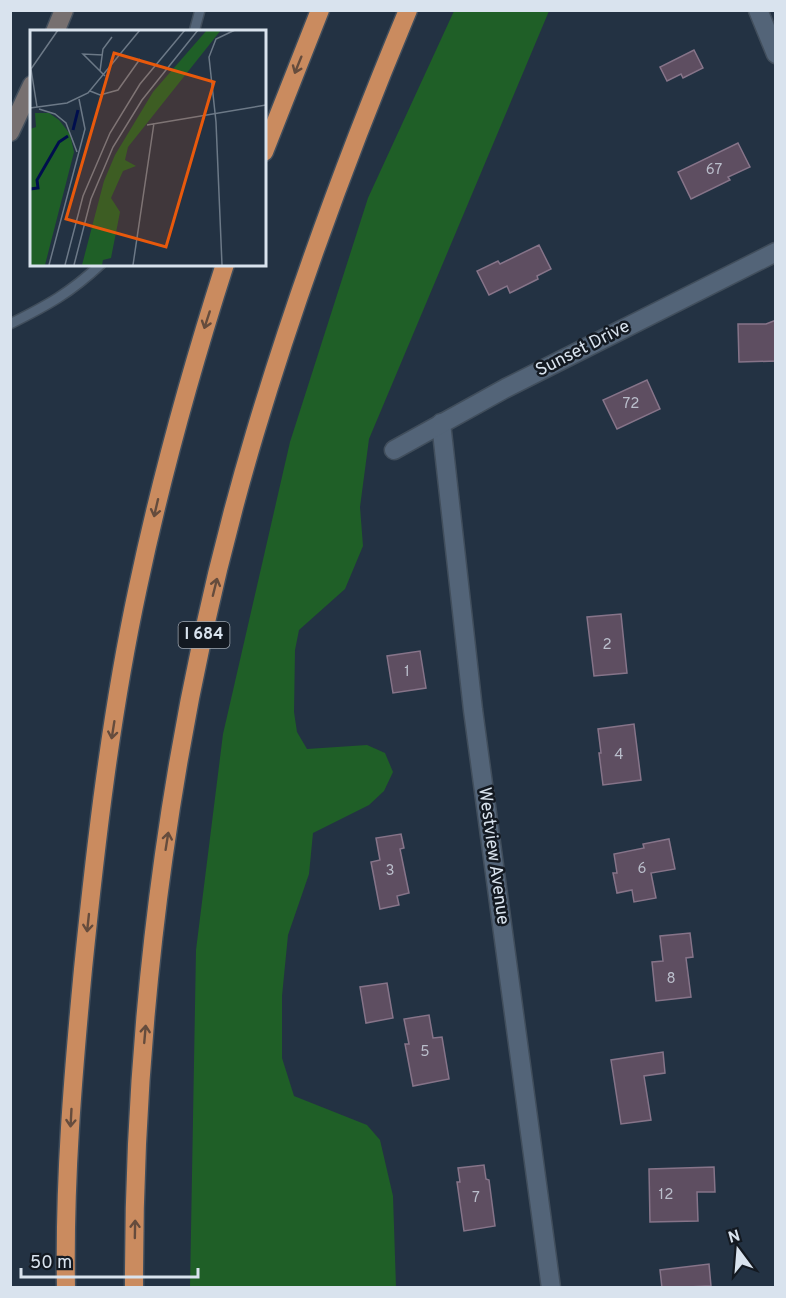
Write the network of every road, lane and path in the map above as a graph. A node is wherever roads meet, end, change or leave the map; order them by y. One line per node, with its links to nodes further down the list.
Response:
1 (64, 10): 6 (main road)
2 (200, 10): 7 (lane)
3 (320, 10): 11 (highway, one-way to 11)
4 (408, 10): 19 (highway, I 684, one-way to 4)
5 (758, 10): 8 (street)
6 (56, 30)
7 (195, 30)
8 (776, 54)
9 (30, 89): 10 (main road)
10 (10, 132)
11 (266, 147)
12 (776, 252): 16 (street, Sunset Drive)
13 (99, 266): 15 (lane)
14 (224, 266): 18 (highway, one-way to 18)
15 (10, 324)
16 (441, 423): 17 (street, Sunset Drive); 20 (street, Westview Avenue)
17 (394, 450)
18 (66, 1287)
19 (134, 1287)
20 (551, 1287)

